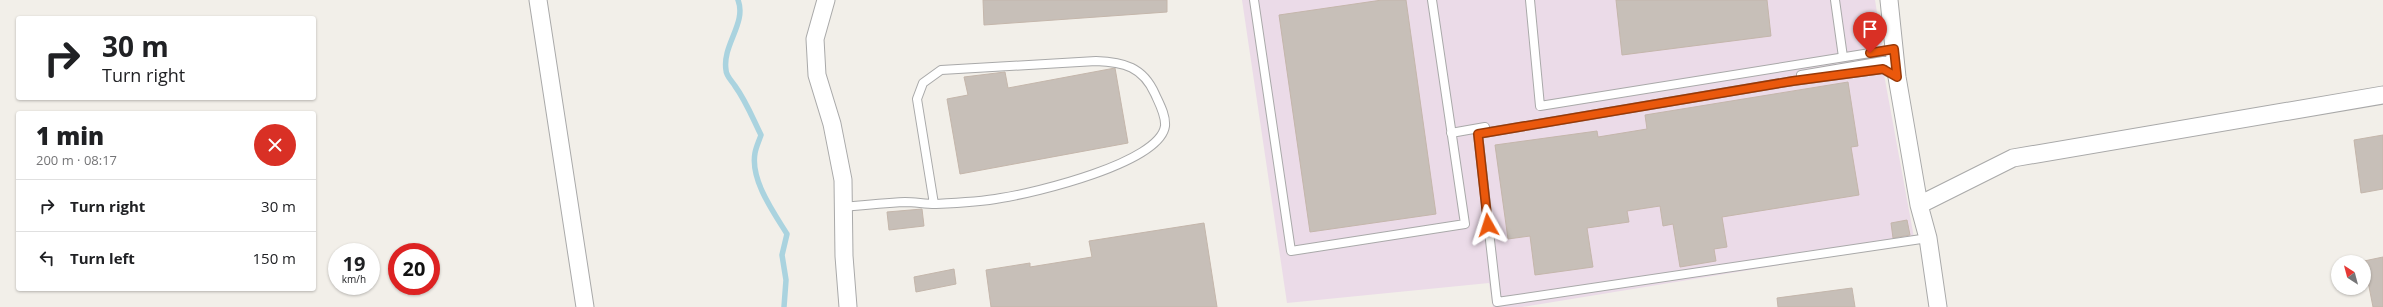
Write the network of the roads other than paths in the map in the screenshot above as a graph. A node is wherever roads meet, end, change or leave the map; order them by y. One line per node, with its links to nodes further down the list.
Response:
1 (538, 0): 16 (street)
2 (826, 0): 14 (street)
3 (1254, 0): 11 (lane)
4 (1432, 0): 11 (lane)
5 (1530, 0): 8 (lane)
6 (1835, 0): 8 (lane)
7 (1889, 0): 9 (street)
8 (1843, 57): 9 (lane)
9 (1896, 62): 11 (lane); 13 (street); 15 (lane)
10 (2383, 95): 13 (street)
11 (1452, 133)
12 (934, 204): 12 (lane); 14 (lane)
13 (1919, 205): 15 (street)
14 (844, 207): 17 (street)
15 (1928, 238): 18 (street)
16 (585, 307)
17 (848, 307)
18 (1938, 307)

